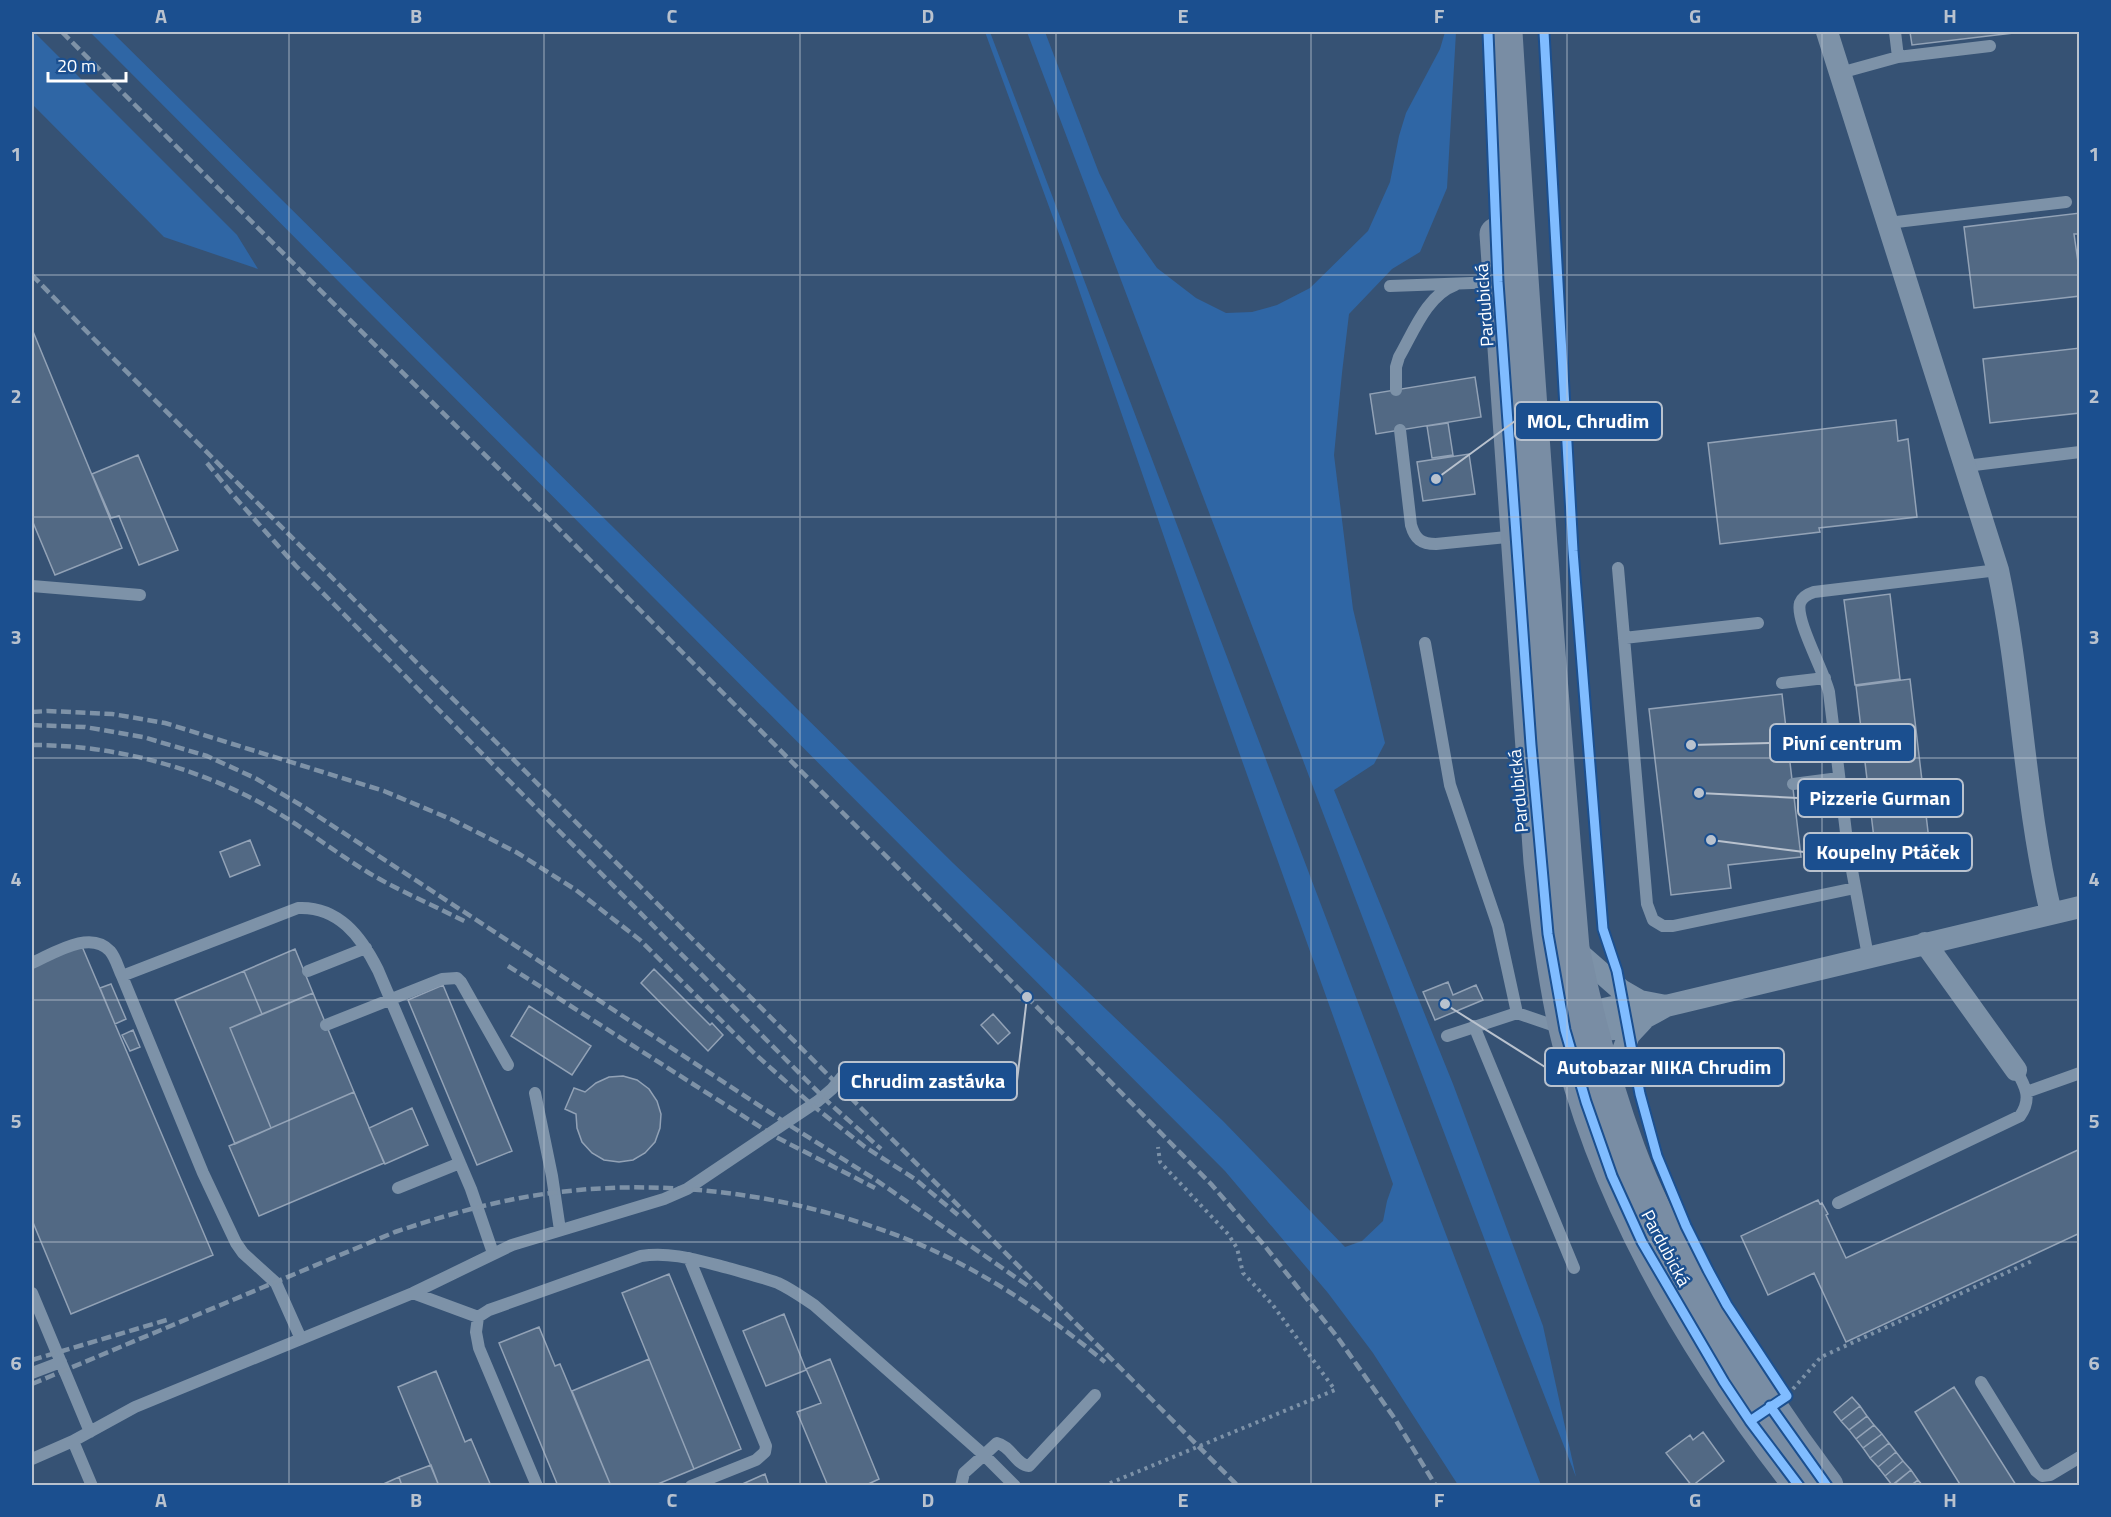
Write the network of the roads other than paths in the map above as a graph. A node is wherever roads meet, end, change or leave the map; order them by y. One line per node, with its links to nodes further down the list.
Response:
1 (1488, 32): 10 (main road, Pardubická)
2 (1506, 32): 10 (main road, Pardubická)
3 (1827, 32): 7 (street)
4 (1894, 32): 6 (lane)
5 (1990, 46): 6 (lane)
6 (1898, 57): 7 (lane)
7 (1840, 73): 9 (street)
8 (2066, 201): 9 (lane)
9 (1888, 223): 16 (street)
10 (1510, 281): 11 (lane); 17 (main road, Pardubická)
11 (1459, 283): 12 (lane); 13 (lane)
12 (1390, 286)
13 (1396, 390)
14 (1400, 430): 17 (lane)
15 (2079, 452): 16 (lane)
16 (1966, 466): 19 (street)
17 (1528, 532): 34 (main road, Pardubická); 44 (main road, Pardubická)
18 (1618, 568): 23 (lane)
19 (1998, 570): 25 (lane); 31 (street)
20 (32, 586): 21 (lane)
21 (140, 595)
22 (1758, 623): 23 (lane)
23 (1624, 638): 29 (lane)
24 (1425, 643): 41 (lane)
25 (1826, 678): 26 (lane); 27 (lane)
26 (1782, 683)
27 (1839, 778): 28 (lane); 29 (lane)
28 (1793, 784)
29 (1855, 888): 35 (lane)
30 (2079, 907): 31 (street)
31 (2051, 914): 32 (street)
32 (1925, 943): 35 (street); 48 (street)
33 (366, 948): 37 (lane); 38 (lane); 39 (lane)
34 (1574, 948): 40 (street); 44 (main road, Pardubická)
35 (1868, 956): 40 (street)
36 (32, 963): 38 (lane)
37 (308, 970)
38 (122, 976): 63 (lane)
39 (390, 999): 42 (lane); 46 (lane); 53 (lane)
40 (1642, 1010): 44 (street); 50 (street)
41 (1517, 1013): 43 (lane); 44 (lane)
42 (326, 1025)
43 (1474, 1026): 45 (lane); 59 (lane)
44 (1578, 1027): 50 (main road, Pardubická); 78 (main road, Pardubická)
45 (1446, 1036)
46 (508, 1065)
47 (850, 1066): 56 (lane)
48 (2016, 1070): 51 (lane)
49 (2079, 1073): 51 (lane)
50 (1609, 1086): 79 (main road, Pardubická)
51 (2027, 1092): 55 (lane)
52 (535, 1093): 56 (lane)
53 (460, 1163): 54 (lane); 57 (lane)
54 (398, 1188)
55 (1838, 1203)
56 (560, 1230): 57 (lane)
57 (493, 1253): 61 (lane)
58 (689, 1258): 62 (lane); 70 (lane); 75 (lane)
59 (1574, 1268)
60 (32, 1293): 64 (lane)
61 (413, 1293): 62 (lane); 63 (lane)
62 (478, 1317): 74 (lane)
63 (301, 1339): 68 (lane)
64 (61, 1362): 65 (lane); 68 (lane)
65 (32, 1373)
66 (1981, 1382): 71 (lane)
67 (1095, 1395): 70 (lane)
68 (90, 1432): 69 (lane)
69 (73, 1441): 72 (lane); 73 (lane)
70 (984, 1455): 76 (lane); 77 (lane)
71 (2079, 1457)
72 (32, 1459)
73 (92, 1485)
74 (537, 1485)
75 (691, 1485)
76 (961, 1485)
77 (1015, 1485)
78 (1799, 1485)
79 (1827, 1485)

